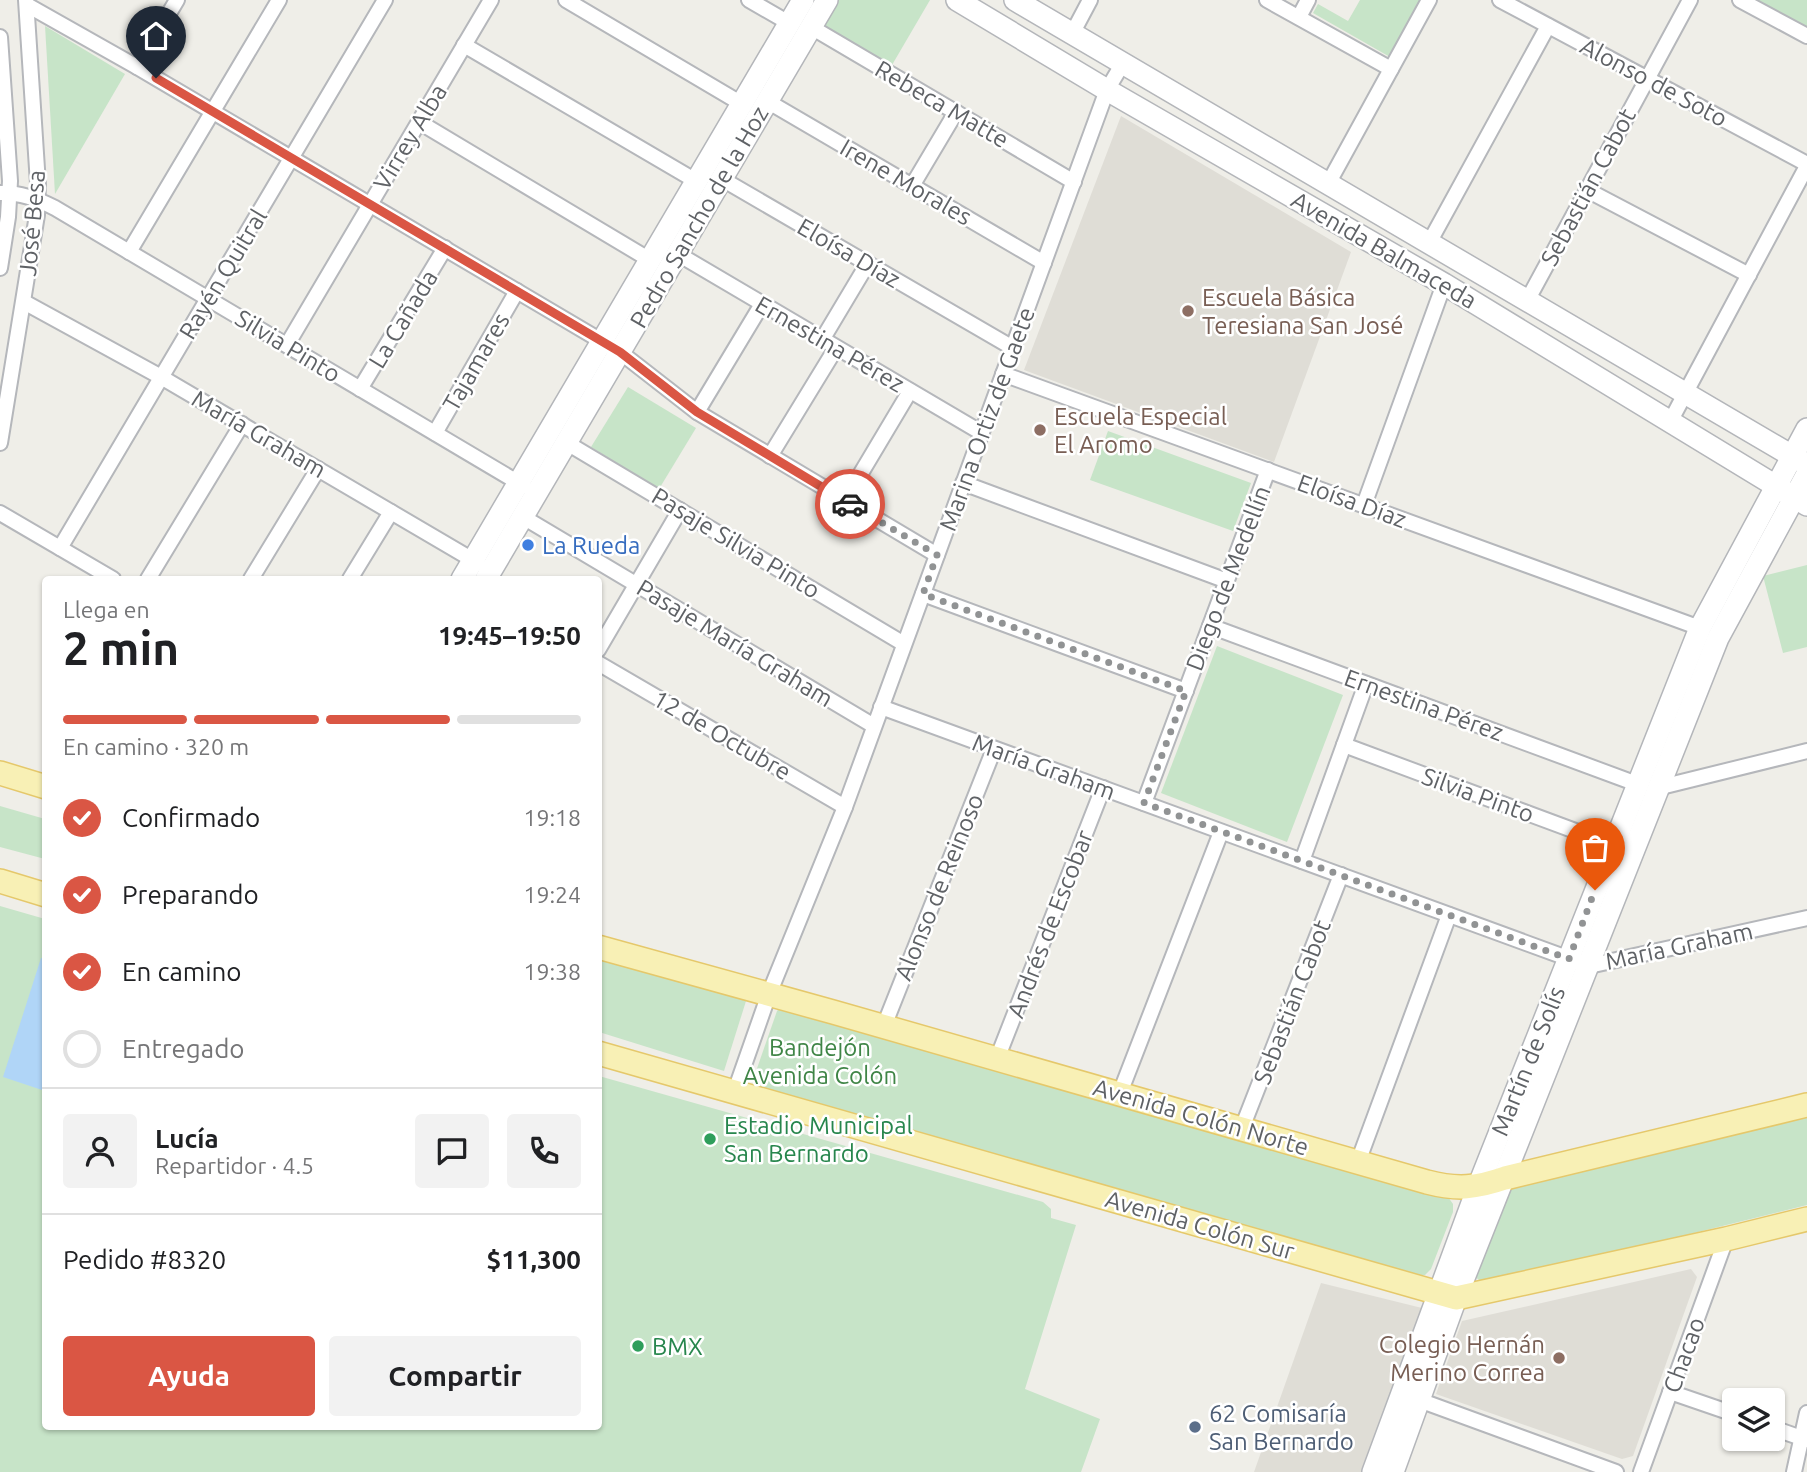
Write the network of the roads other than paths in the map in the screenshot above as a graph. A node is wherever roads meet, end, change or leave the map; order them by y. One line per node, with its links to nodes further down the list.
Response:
1 (177, 0): 28 (street)
2 (279, 0): 35 (street)
3 (385, 0): 38 (street, Rayén Quitral)
4 (491, 0): 26 (street, Virrey Alba)
5 (566, 0): 34 (street)
6 (749, 0): 20 (street)
7 (803, 0): 20 (street, Pedro Sancho de la Hoz)
8 (827, 0): 22 (street, Pedro Sancho de la Hoz)
9 (957, 0): 32 (street, Avenida Balmaceda)
10 (1015, 0): 23 (street, Avenida Balmaceda)
11 (1090, 0): 23 (street)
12 (1267, 0): 19 (street)
13 (1308, 0): 19 (street)
14 (1429, 0): 29 (street)
15 (1500, 0): 21 (street, Alonso de Soto)
16 (1690, 0): 31 (street, Sebastián Cabot)
17 (1740, 0): 24 (street)
18 (27, 3): 28 (street); 47 (street, José Besa)
19 (1298, 17): 29 (street)
20 (789, 23): 34 (street, Pedro Sancho de la Hoz)
21 (1548, 26): 31 (street, Alonso de Soto); 49 (street)
22 (811, 27): 33 (street, Pedro Sancho de la Hoz); 36 (street, Rebeca Matte)
23 (1072, 33): 27 (street, Avenida Balmaceda)
24 (1807, 36)
25 (0, 37): 30 (street)
26 (464, 46): 37 (street, Virrey Alba); 41 (street)
27 (1123, 63): 32 (street, Marina Ortiz de Gaete); 43 (street, Avenida Balmaceda)
28 (137, 67): 35 (street)
29 (1391, 69): 43 (street)
30 (1, 79): 46 (street)
31 (1647, 79): 39 (street, Alonso de Soto); 45 (street, Sebastián Cabot)
32 (1107, 90): 42 (street, Marina Ortiz de Gaete); 58 (street, Avenida Balmaceda)
33 (767, 102): 40 (street, Pedro Sancho de la Hoz); 44 (street, Irene Morales)
34 (742, 104): 41 (street, Pedro Sancho de la Hoz)
35 (212, 111): 38 (street); 51 (street)
36 (956, 112): 42 (street, Rebeca Matte); 44 (street)
37 (419, 122): 48 (street, Virrey Alba); 53 (street)
38 (291, 158): 48 (street); 60 (street, Rayén Quitral)
39 (1807, 165): 57 (street)
40 (722, 179): 52 (street, Pedro Sancho de la Hoz); 54 (street, Eloísa Díaz)
41 (696, 181): 53 (street, Pedro Sancho de la Hoz)
42 (1074, 182): 55 (street, Marina Ortiz de Gaete)
43 (1328, 184): 49 (street, Avenida Balmaceda)
44 (912, 186): 55 (street, Irene Morales)
45 (1587, 190): 57 (street); 61 (street, Sebastián Cabot)
46 (5, 193): 47 (street, Silvia Pinto); 56 (street)
47 (38, 199): 51 (street, Silvia Pinto); 62 (street, José Besa)
48 (370, 205): 50 (street); 65 (street, Virrey Alba)
49 (1429, 243): 61 (street, Avenida Balmaceda)
50 (445, 248): 59 (street); 71 (street, La Cañada)
51 (129, 251): 60 (street, Silvia Pinto)
52 (678, 254): 63 (street, Ernestina Pérez); 66 (street, Pedro Sancho de la Hoz)
53 (650, 260): 66 (street, Pedro Sancho de la Hoz)
54 (868, 263): 64 (street); 68 (street, Eloísa Díaz)
55 (1044, 263): 68 (street, Marina Ortiz de Gaete)
56 (0, 268)
57 (1749, 275): 73 (street)
58 (1444, 284): 75 (street, Avenida Balmaceda); 91 (street)
59 (517, 291): 66 (street); 78 (street, Tajamares)
60 (208, 299): 65 (street, Silvia Pinto); 70 (street, Rayén Quitral)
61 (1527, 301): 73 (street, Avenida Balmaceda)
62 (24, 302): 70 (street, María Graham); 80 (street, José Besa)
63 (762, 304): 64 (street, Ernestina Pérez); 74 (street)
64 (822, 340): 67 (street, Ernestina Pérez)
65 (287, 345): 71 (street, Silvia Pinto)
66 (611, 347): 74 (street); 81 (street, Pedro Sancho de la Hoz); 88 (street, Pedro Sancho de la Hoz)
67 (836, 348): 72 (street, Ernestina Pérez); 82 (street)
68 (1013, 348): 69 (street, Marina Ortiz de Gaete)
69 (1003, 373): 79 (street, Marina Ortiz de Gaete); 85 (street, Eloísa Díaz)
70 (161, 377): 76 (street, María Graham); 96 (street, Rayén Quitral)
71 (360, 389): 78 (street, Silvia Pinto)
72 (910, 391): 79 (street, Ernestina Pérez); 90 (street)
73 (1685, 394): 75 (street); 83 (street, Avenida Balmaceda)
74 (697, 412): 82 (street)
75 (1671, 420): 89 (street, Avenida Balmaceda)
76 (242, 424): 84 (street, María Graham); 100 (street)
77 (1807, 429): 83 (street, Martín de Solís)
78 (435, 433): 88 (street, Silvia Pinto)
79 (982, 433): 87 (street, Marina Ortiz de Gaete)
80 (0, 443)
81 (567, 443): 88 (street, Pedro Sancho de la Hoz); 92 (street, Pasaje Silvia Pinto)
82 (770, 456): 90 (street)
83 (1800, 461): 89 (street, Martín de Solís)
84 (318, 469): 93 (street, María Graham); 101 (street)
85 (1268, 470): 91 (street, Eloísa Díaz); 103 (street, Diego de Medellín)
86 (1807, 474): 89 (street, Martín de Solís)
87 (963, 483): 97 (street, Marina Ortiz de Gaete); 103 (street)
88 (528, 488): 95 (street, Pedro Sancho de la Hoz); 98 (street, Pedro Sancho de la Hoz)
89 (1792, 496): 107 (street, Martín de Solís); 120 (street, Martín de Solís)
90 (845, 500): 97 (street)
91 (1364, 505): 107 (street, Eloísa Díaz)
92 (680, 510): 104 (street); 109 (street, Pasaje Silvia Pinto)
93 (391, 512): 98 (street, María Graham); 102 (street)
94 (0, 513): 96 (street)
95 (523, 517): 98 (street, Pedro Sancho de la Hoz); 104 (street, Pasaje María Graham)
96 (61, 548): 99 (street)
97 (937, 555): 105 (street, Marina Ortiz de Gaete)
98 (484, 570)
99 (108, 576)
100 (150, 576)
101 (253, 576)
102 (353, 576)
103 (1227, 581): 106 (street, Diego de Medellín)
104 (637, 584): 108 (street); 114 (street, Pasaje María Graham)
105 (923, 594): 109 (street, Marina Ortiz de Gaete); 112 (street)
106 (1210, 626): 111 (street, Ernestina Pérez); 112 (street, Diego de Medellín)
107 (1700, 628): 120 (street, Martín de Solís)
108 (602, 643)
109 (904, 644): 113 (street, Marina Ortiz de Gaete)
110 (602, 665): 123 (street, 12 de Octubre)
111 (1366, 684): 115 (street); 120 (street, Ernestina Pérez)
112 (1186, 691): 122 (street, Diego de Medellín)
113 (881, 707): 114 (street, Marina Ortiz de Gaete); 116 (street, María Graham)
114 (874, 726): 123 (street, Marina Ortiz de Gaete)
115 (1344, 745): 125 (street, Silvia Pinto); 126 (street)
116 (994, 749): 121 (street, María Graham); 135 (street, Alonso de Reinoso)
117 (1807, 751): 120 (street)
118 (0, 774): 119 (main road)
119 (42, 786)
120 (1647, 786): 125 (street, Martín de Solís); 133 (street, Martín de Solís)
121 (1103, 789): 122 (street, María Graham); 137 (street, Andrés de Escobar)
122 (1144, 803): 124 (street, María Graham)
123 (845, 807): 134 (street, Marina Ortiz de Gaete)
124 (1221, 832): 126 (street, María Graham); 139 (street)
125 (1613, 845): 133 (street, Martín de Solís)
126 (1302, 861): 127 (street, María Graham)
127 (1341, 875): 130 (street, María Graham); 141 (street, Sebastián Cabot)
128 (0, 881): 129 (main road)
129 (42, 894)
130 (1449, 915): 133 (street, María Graham); 142 (street)
131 (1807, 918): 133 (street, María Graham)
132 (602, 948): 134 (main road, Avenida Colón Norte)
133 (1579, 962): 143 (street, Martín de Solís); 144 (street, Martín de Solís)
134 (769, 994): 135 (main road, Avenida Colón Norte); 138 (street, Marina Ortiz de Gaete)
135 (884, 1026): 137 (main road, Avenida Colón Norte)
136 (602, 1054): 138 (main road, Avenida Colón Sur)
137 (997, 1059): 139 (main road, Avenida Colón Norte)
138 (735, 1091): 147 (main road, Avenida Colón Sur)
139 (1120, 1093): 141 (main road, Avenida Colón Norte)
140 (1807, 1105): 143 (main road, Avenida Colón Norte)
141 (1242, 1128): 142 (main road, Avenida Colón Norte)
142 (1358, 1162): 144 (main road, Avenida Colón Norte)
143 (1505, 1178): 144 (main road, Avenida Colón Norte); 147 (street, Martín de Solís)
144 (1478, 1187): 147 (street, Martín de Solís)
145 (1807, 1219): 146 (main road, Avenida Colón Sur)
146 (1726, 1239): 147 (main road, Avenida Colón Sur); 148 (street, Chacao)
147 (1447, 1295): 149 (street, Martín de Solís); 154 (street, Martín de Solís)
148 (1670, 1392): 150 (street); 157 (street, Chacao)
149 (1419, 1400): 155 (street, Martín de Solís); 156 (street)
150 (1722, 1411)
151 (1807, 1413): 153 (street)
152 (1785, 1432): 153 (street)
153 (1804, 1439): 158 (street)
154 (1373, 1472)
155 (1393, 1472)
156 (1616, 1472)
157 (1641, 1472)
158 (1794, 1472)

